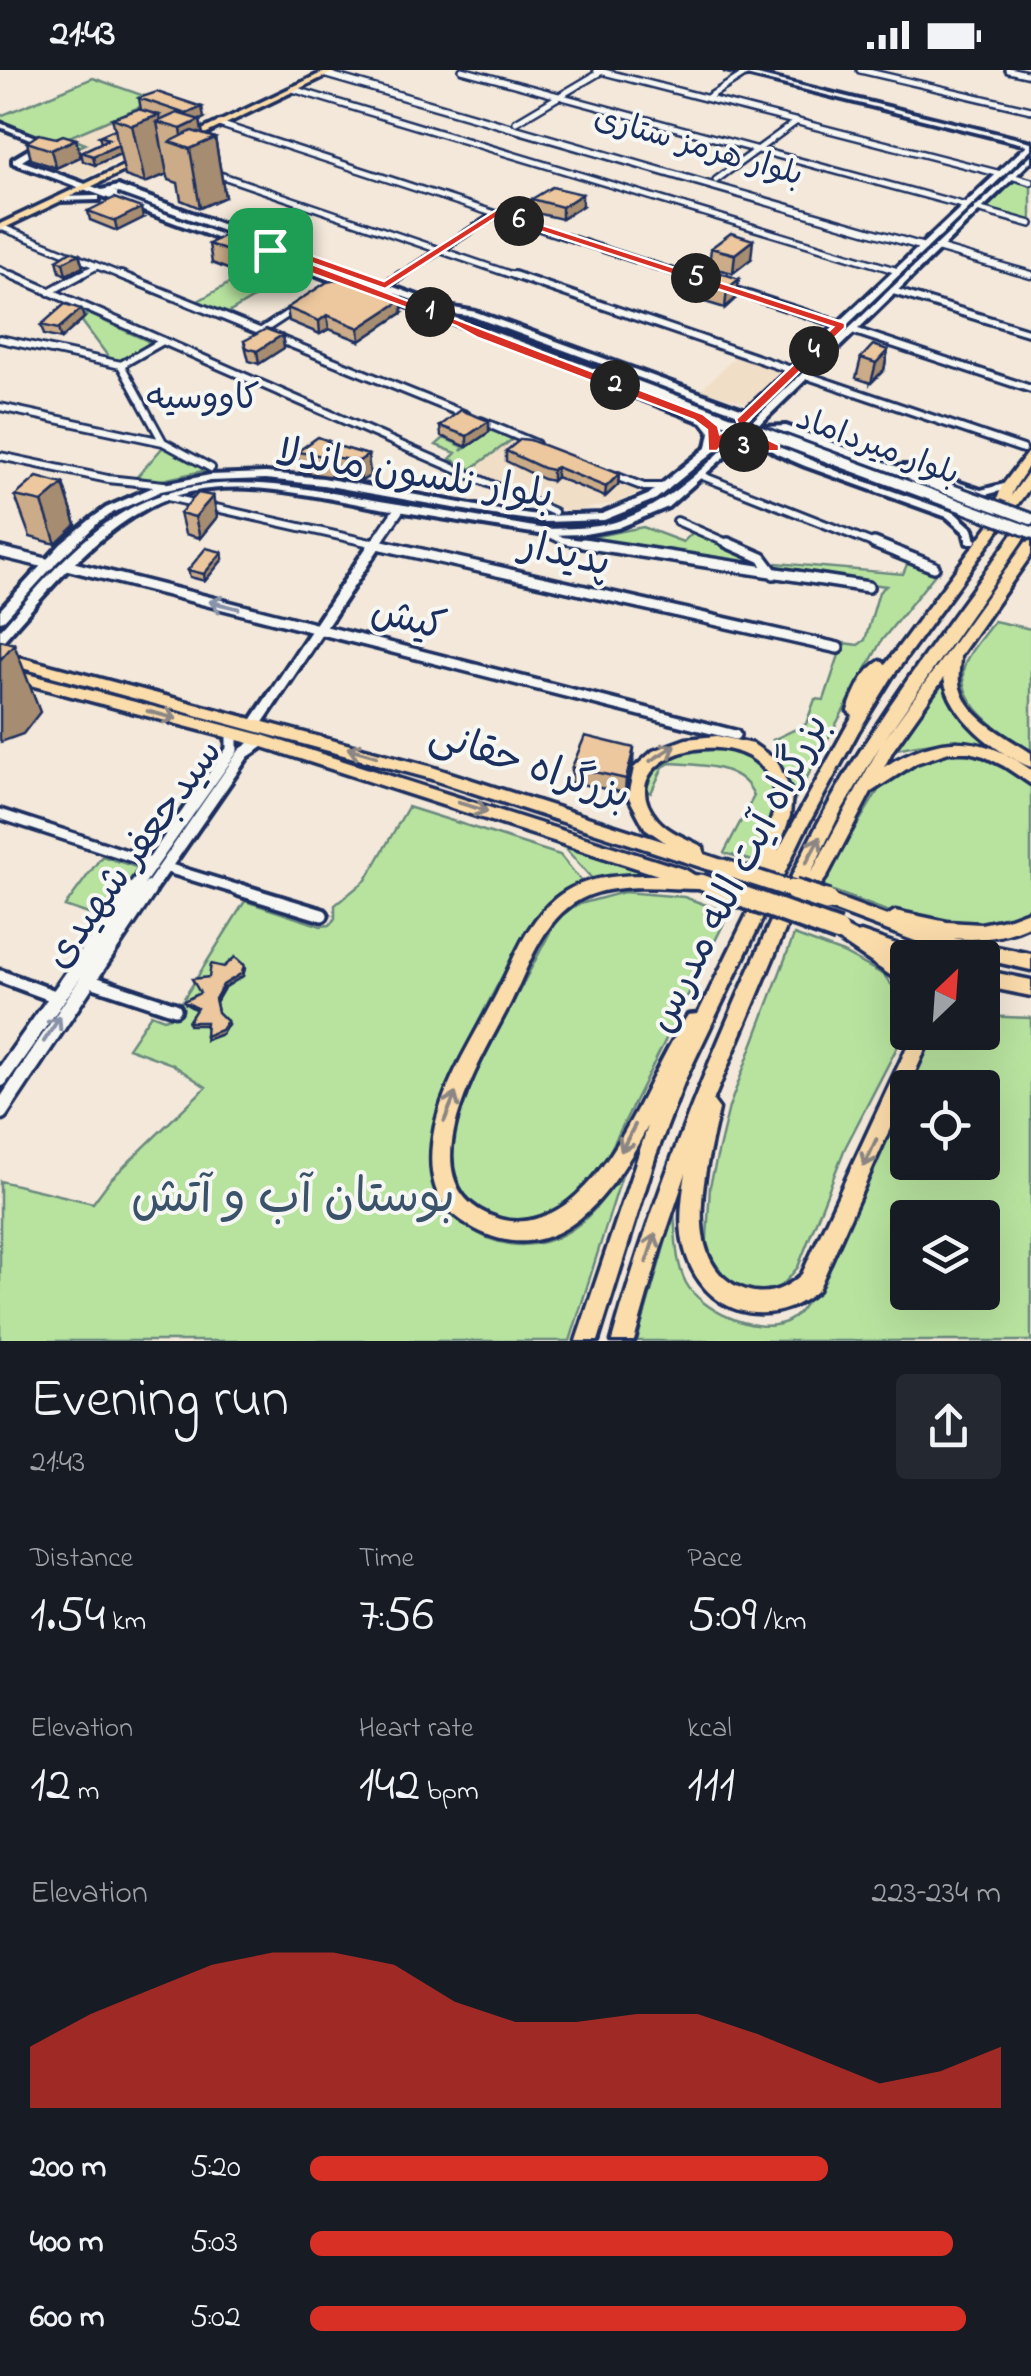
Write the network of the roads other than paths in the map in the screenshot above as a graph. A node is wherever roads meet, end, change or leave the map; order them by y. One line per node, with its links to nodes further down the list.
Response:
1 (462, 70): 10 (street)
2 (729, 70): 6 (main road)
3 (860, 70): 12 (street)
4 (1008, 70): 8 (street)
5 (599, 71): 10 (street); 11 (street)
6 (748, 72): 11 (street); 17 (main road)
7 (334, 73): 9 (main road); 13 (street, بلوار هرمز ستاری); 36 (street, بلوار هرمز ستاری)
8 (1031, 75)
9 (293, 89): 15 (main road); 42 (street)
10 (559, 96): 13 (street); 19 (street)
11 (707, 98): 14 (street)
12 (1031, 110)
13 (516, 122): 25 (street, بلوار هرمز ستاری)
14 (797, 122): 19 (street); 23 (street)
15 (219, 124): 18 (main road); 31 (street)
16 (0, 125): 27 (main road, بلوار میرداماد)
17 (1031, 145): 23 (main road, بلوار نلسون ماندلا)
18 (172, 146)
19 (758, 150): 25 (street); 30 (street)
20 (157, 154): 24 (main road)
21 (1031, 157): 23 (main road, بلوار نلسون ماندلا)
22 (194, 166): 38 (street)
23 (1006, 175): 26 (street); 30 (main road, بلوار نلسون ماندلا)
24 (109, 176): 27 (main road); 32 (main road)
25 (716, 180): 36 (street, بلوار هرمز ستاری)
26 (1031, 182)
27 (83, 188): 28 (main road); 29 (main road, بلوار میرداماد)
28 (59, 199): 29 (main road); 35 (main road)
29 (126, 203): 33 (main road, بلوار میرداماد)
30 (972, 208): 34 (street); 37 (main road, بلوار نلسون ماندلا)
31 (496, 214): 38 (street); 52 (street)
32 (192, 216): 33 (main road, بلوار میرداماد); 39 (main road, بلوار میرداماد)
33 (170, 218): 39 (main road, بلوار میرداماد)
34 (1031, 224)
35 (0, 227): 40 (street)
36 (911, 240): 37 (street, بلوار هرمز ستاری)
37 (938, 247): 42 (main road, بلوار نلسون ماندلا); 43 (street, بلوار هرمز ستاری); 47 (main road, بلوار نلسون ماندلا)
38 (440, 250): 45 (street); 58 (street)
39 (287, 255): 44 (main road, بلوار میرداماد); 45 (main road, بلوار میرداماد)
40 (98, 266): 48 (street); 53 (street)
41 (0, 270): 48 (street)
42 (898, 272): 52 (main road, بلوار نلسون ماندلا)
43 (1031, 273)
44 (349, 284): 46 (street); 51 (main road, بلوار میرداماد)
45 (385, 286): 50 (main road, بلوار میرداماد)
46 (330, 288)
47 (893, 290): 52 (main road, بلوار نلسون ماندلا); 54 (street)
48 (49, 292): 56 (street)
49 (309, 300): 53 (street)
50 (445, 308): 60 (main road, بلوار میرداماد); 62 (main road)
51 (460, 323): 60 (main road, بلوار میرداماد); 65 (main road)
52 (846, 328): 58 (main road, بلوار نلسون ماندلا); 59 (main road, بلوار نلسون ماندلا); 61 (street)
53 (260, 332): 72 (street)
54 (1031, 332)
55 (0, 339): 57 (street)
56 (163, 341): 57 (street); 85 (street)
57 (121, 365): 68 (street)
58 (794, 371): 66 (main road, بلوار نلسون ماندلا)
59 (805, 375): 63 (main road, بلوار نلسون ماندلا); 73 (street)
60 (623, 378): 88 (main road, بلوار میرداماد, bridge)
61 (1031, 388)
62 (700, 397): 65 (main road); 66 (main road)
63 (773, 406): 66 (main road, بلوار نلسون ماندلا); 67 (main road)
64 (0, 407): 68 (street)
65 (683, 411): 69 (main road)
66 (744, 426): 69 (main road, بلوار نلسون ماندلا); 70 (main road); 71 (main road, بلوار نلسون ماندلا)
67 (784, 426): 80 (main road); 86 (main road); 88 (main road, bridge)
68 (164, 442): 75 (street)
69 (712, 448): 81 (main road, بلوار نلسون ماندلا)
70 (775, 448): 71 (main road); 86 (main road); 88 (main road, bridge)
71 (728, 449): 77 (main road, بلوار نلسون ماندلا)
72 (552, 450)
73 (1027, 453): 80 (highway)
74 (0, 456): 82 (street)
75 (211, 468)
76 (607, 472): 81 (street)
77 (700, 474): 89 (main road, بلوار نلسون ماندلا); 97 (street)
78 (1031, 477): 110 (highway, بزرگراه آیت الله مدرس)
79 (206, 486): 82 (main road, بلوار نلسون ماندلا); 83 (street); 84 (main road, بلوار نلسون ماندلا)
80 (1008, 486): 90 (highway)
81 (666, 487): 82 (main road, بلوار نلسون ماندلا)
82 (164, 490): 83 (street, پدیدار); 94 (main road, بلوار نلسون ماندلا); 96 (main road, بلوار نلسون ماندلا)
83 (214, 507): 91 (street, پدیدار)
84 (399, 509): 89 (main road, بلوار نلسون ماندلا); 91 (street)
85 (554, 512)
86 (951, 515): 90 (main road)
87 (677, 521): 98 (street)
88 (1031, 526): 117 (highway, بزرگراه آیت الله مدرس)
89 (545, 532): 98 (street)
90 (971, 541): 110 (highway)
91 (376, 544): 101 (street); 104 (street, پدیدار)
92 (1031, 545): 95 (highway)
93 (0, 552): 94 (street)
94 (50, 564): 100 (main road, بلوار نلسون ماندلا)
95 (1023, 564): 103 (highway)
96 (66, 565): 101 (street, کیش, one-way to 96); 102 (main road, بلوار نلسون ماندلا)
97 (934, 567)
98 (774, 574): 99 (street)
99 (868, 587)
100 (0, 617)
101 (318, 629): 109 (street); 112 (street, کیش)
102 (0, 637)
103 (962, 642): 114 (highway); 116 (highway)
104 (838, 648)
105 (0, 657): 109 (highway, بزرگراه حقانی)
106 (0, 672): 107 (highway, بزرگراه حقانی)
107 (45, 684): 108 (main road); 111 (highway, بزرگراه حقانی, one-way to 111)
108 (0, 692)
109 (256, 723): 120 (highway, بزرگراه حقانی, one-way to 109)
110 (852, 729): 124 (highway, بزرگراه آیت الله مدرس)
111 (232, 734): 113 (highway, بزرگراه حقانی); 119 (street, سیدجعفر شهیدی)
112 (735, 735)
113 (262, 741): 119 (street, سیدجعفر شهیدی); 121 (highway, بزرگراه حقانی, one-way to 121)
114 (1031, 761)
115 (1031, 778): 116 (highway)
116 (866, 790): 117 (highway); 127 (highway)
117 (837, 806): 127 (highway, بزرگراه آیت الله مدرس, one-way to 117)
118 (0, 814): 119 (street)
119 (157, 865): 123 (street); 132 (street, سیدجعفر شهیدی)
120 (722, 867): 122 (highway, بزرگراه حقانی, bridge); 124 (highway, one-way to 124)
121 (700, 882): 126 (highway, بزرگراه حقانی, bridge); 135 (highway, one-way to 121)
122 (828, 901): 125 (highway); 129 (highway, بزرگراه حقانی)
123 (322, 915)
124 (755, 915): 135 (highway, بزرگراه آیت الله مدرس)
125 (1031, 917)
126 (838, 931): 128 (highway, بزرگراه حقانی); 130 (highway)
127 (772, 938): 139 (highway, بزرگراه آیت الله مدرس)
128 (890, 949)
129 (1031, 962)
130 (890, 967)
131 (0, 976): 136 (street)
132 (79, 977): 136 (street, سیدجعفر شهیدی); 137 (street)
133 (1000, 982): 134 (highway)
134 (1031, 988)
135 (714, 994): 142 (highway, بزرگراه آیت الله مدرس)
136 (64, 999): 140 (street, سیدجعفر شهیدی); 141 (street, سیدجعفر شهیدی, one-way to 136)
137 (175, 1009)
138 (916, 1050): 139 (highway, one-way to 139)
139 (718, 1064): 143 (highway, بزرگراه آیت الله مدرس, one-way to 139)
140 (0, 1079)
141 (0, 1112)
142 (587, 1341)
143 (623, 1341)

